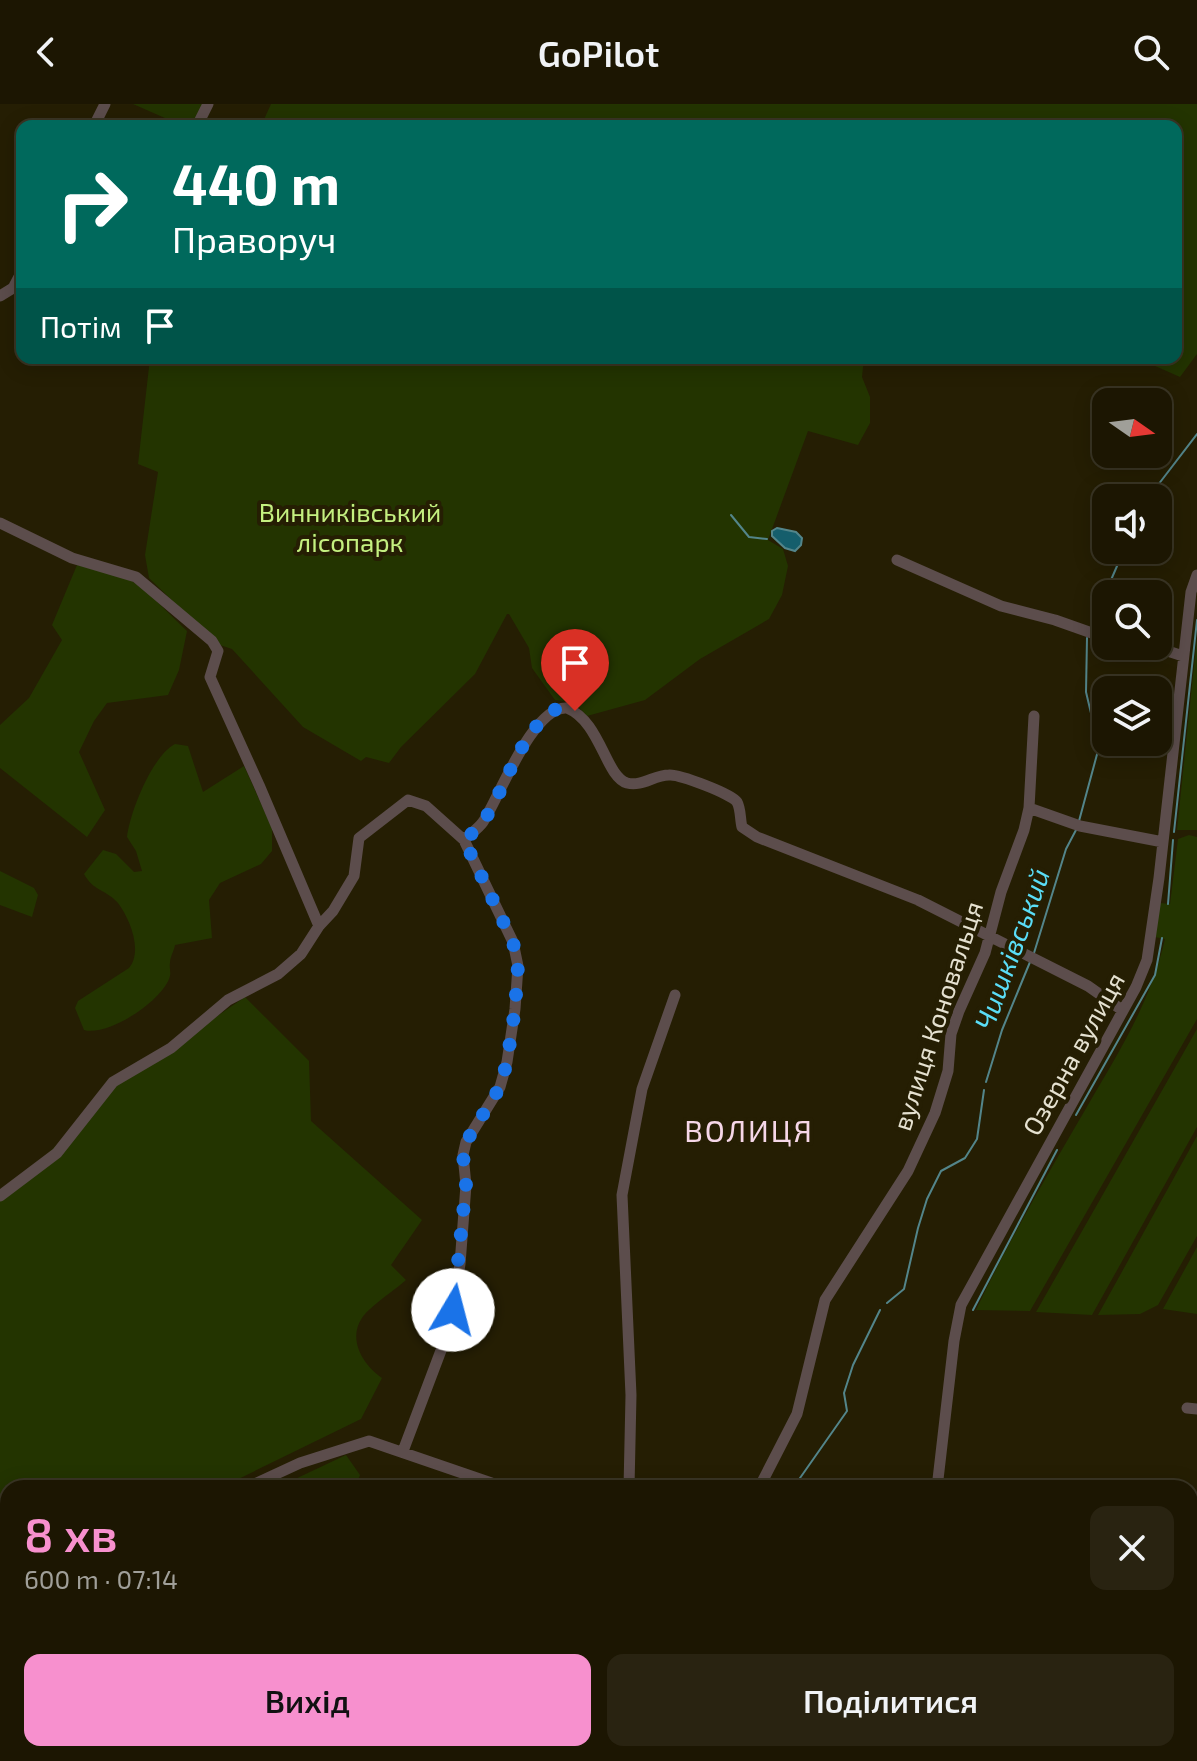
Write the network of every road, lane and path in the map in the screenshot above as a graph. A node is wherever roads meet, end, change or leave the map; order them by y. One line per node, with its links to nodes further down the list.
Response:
1 (0, 523): 11 (street)
2 (897, 560): 4 (street)
3 (1197, 575): 6 (street, Озерна вулиця)
4 (1092, 633)
5 (1172, 652): 6 (street)
6 (1183, 656): 10 (street, Озерна вулиця)
7 (1034, 716): 8 (street, вулиця Коновальця)
8 (1029, 808): 10 (street); 12 (street, вулиця Коновальця)
9 (464, 840): 11 (street); 12 (street); 16 (street)
10 (1163, 842): 14 (street, Озерна вулиця)
11 (319, 926): 15 (street)
12 (990, 935): 14 (street); 20 (street, вулиця Коновальця)
13 (675, 995): 19 (street)
14 (1122, 1010): 21 (street, Озерна вулиця)
15 (0, 1196)
16 (403, 1451): 17 (street); 18 (street)
17 (263, 1480)
18 (484, 1480)
19 (629, 1480)
20 (763, 1480)
21 (938, 1480)

